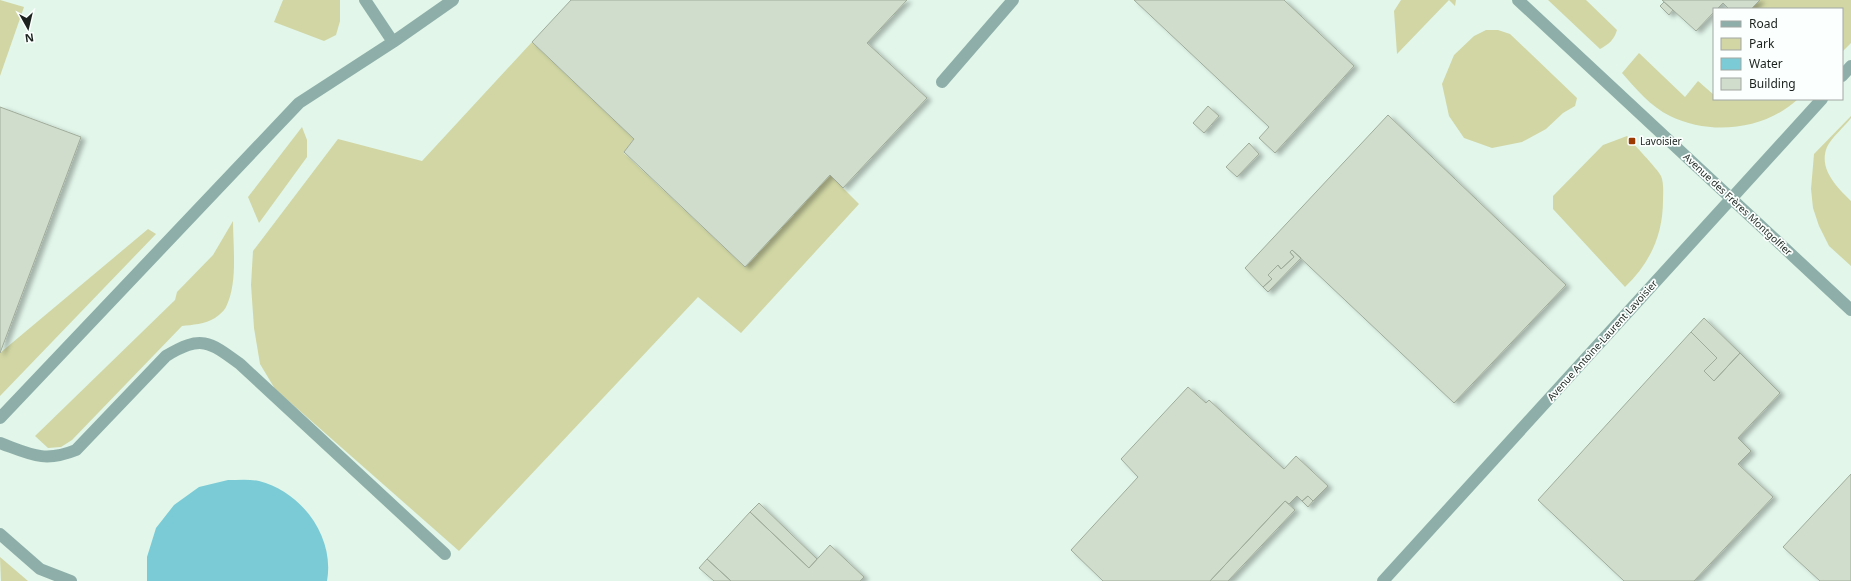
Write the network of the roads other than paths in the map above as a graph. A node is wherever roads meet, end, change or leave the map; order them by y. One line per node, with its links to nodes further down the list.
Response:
1 (365, 0): 5 (street)
2 (453, 0): 5 (street)
3 (1013, 0): 8 (street)
4 (1518, 0): 10 (street, Avenue des Frères Montgolfier)
5 (394, 42): 12 (street)
6 (1851, 66): 7 (street)
7 (1843, 75)
8 (942, 82)
9 (1821, 100): 10 (street, Avenue Antoine-Laurent Lavoisier)
10 (1732, 198): 11 (street, Avenue des Frères Montgolfier); 17 (street, Avenue Antoine-Laurent Lavoisier)
11 (1851, 310)
12 (0, 418)
13 (0, 443): 15 (street)
14 (0, 534): 16 (street)
15 (445, 554)
16 (71, 581)
17 (1383, 581)

